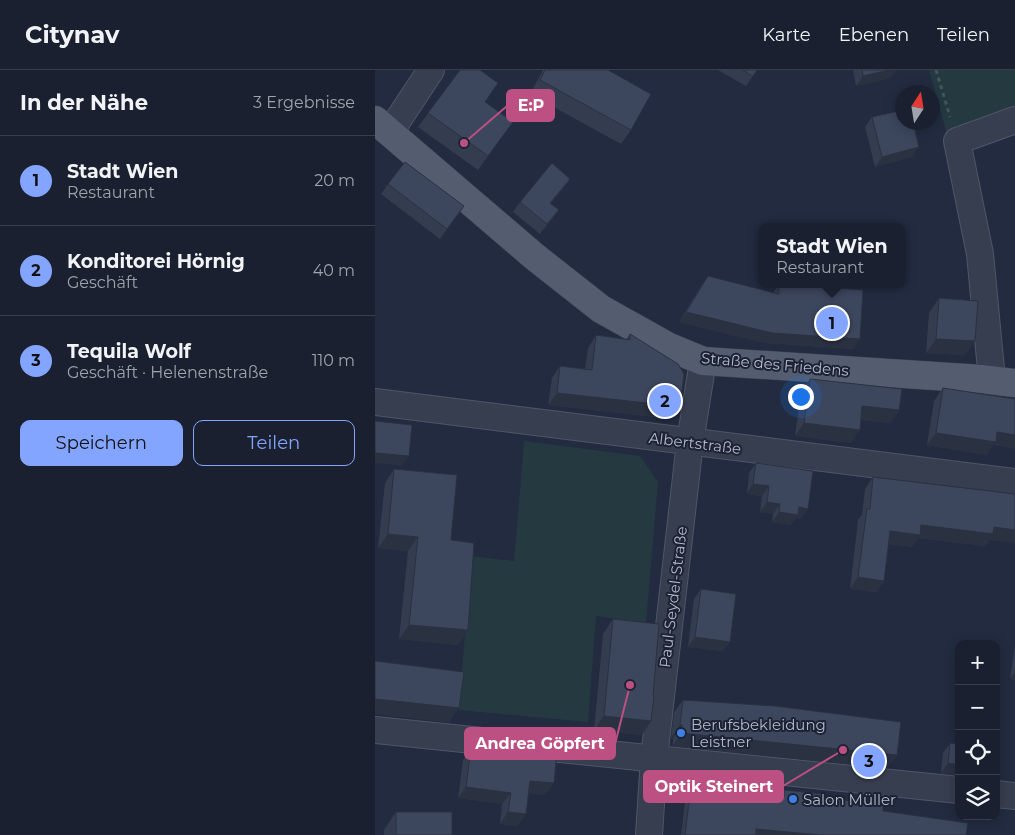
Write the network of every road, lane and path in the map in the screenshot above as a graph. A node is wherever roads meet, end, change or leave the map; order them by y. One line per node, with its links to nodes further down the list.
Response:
1 (431, 70): 4 (street)
2 (936, 70): 5 (path)
3 (1015, 120): 5 (street)
4 (382, 126): 6 (main road, Straße des Friedens)
5 (957, 141): 7 (street)
6 (703, 360): 7 (main road, Straße des Friedens); 9 (street, Paul-Seydel-Straße)
7 (1004, 381)
8 (375, 402): 9 (street, Albertstraße)
9 (690, 442): 10 (street, Albertstraße); 12 (street, Paul-Seydel-Straße)
10 (1015, 482)
11 (375, 730): 12 (street)
12 (654, 758): 13 (street); 16 (street, Paul-Seydel-Straße)
13 (955, 790)
14 (1000, 794): 15 (street)
15 (1015, 796)
16 (649, 835)

